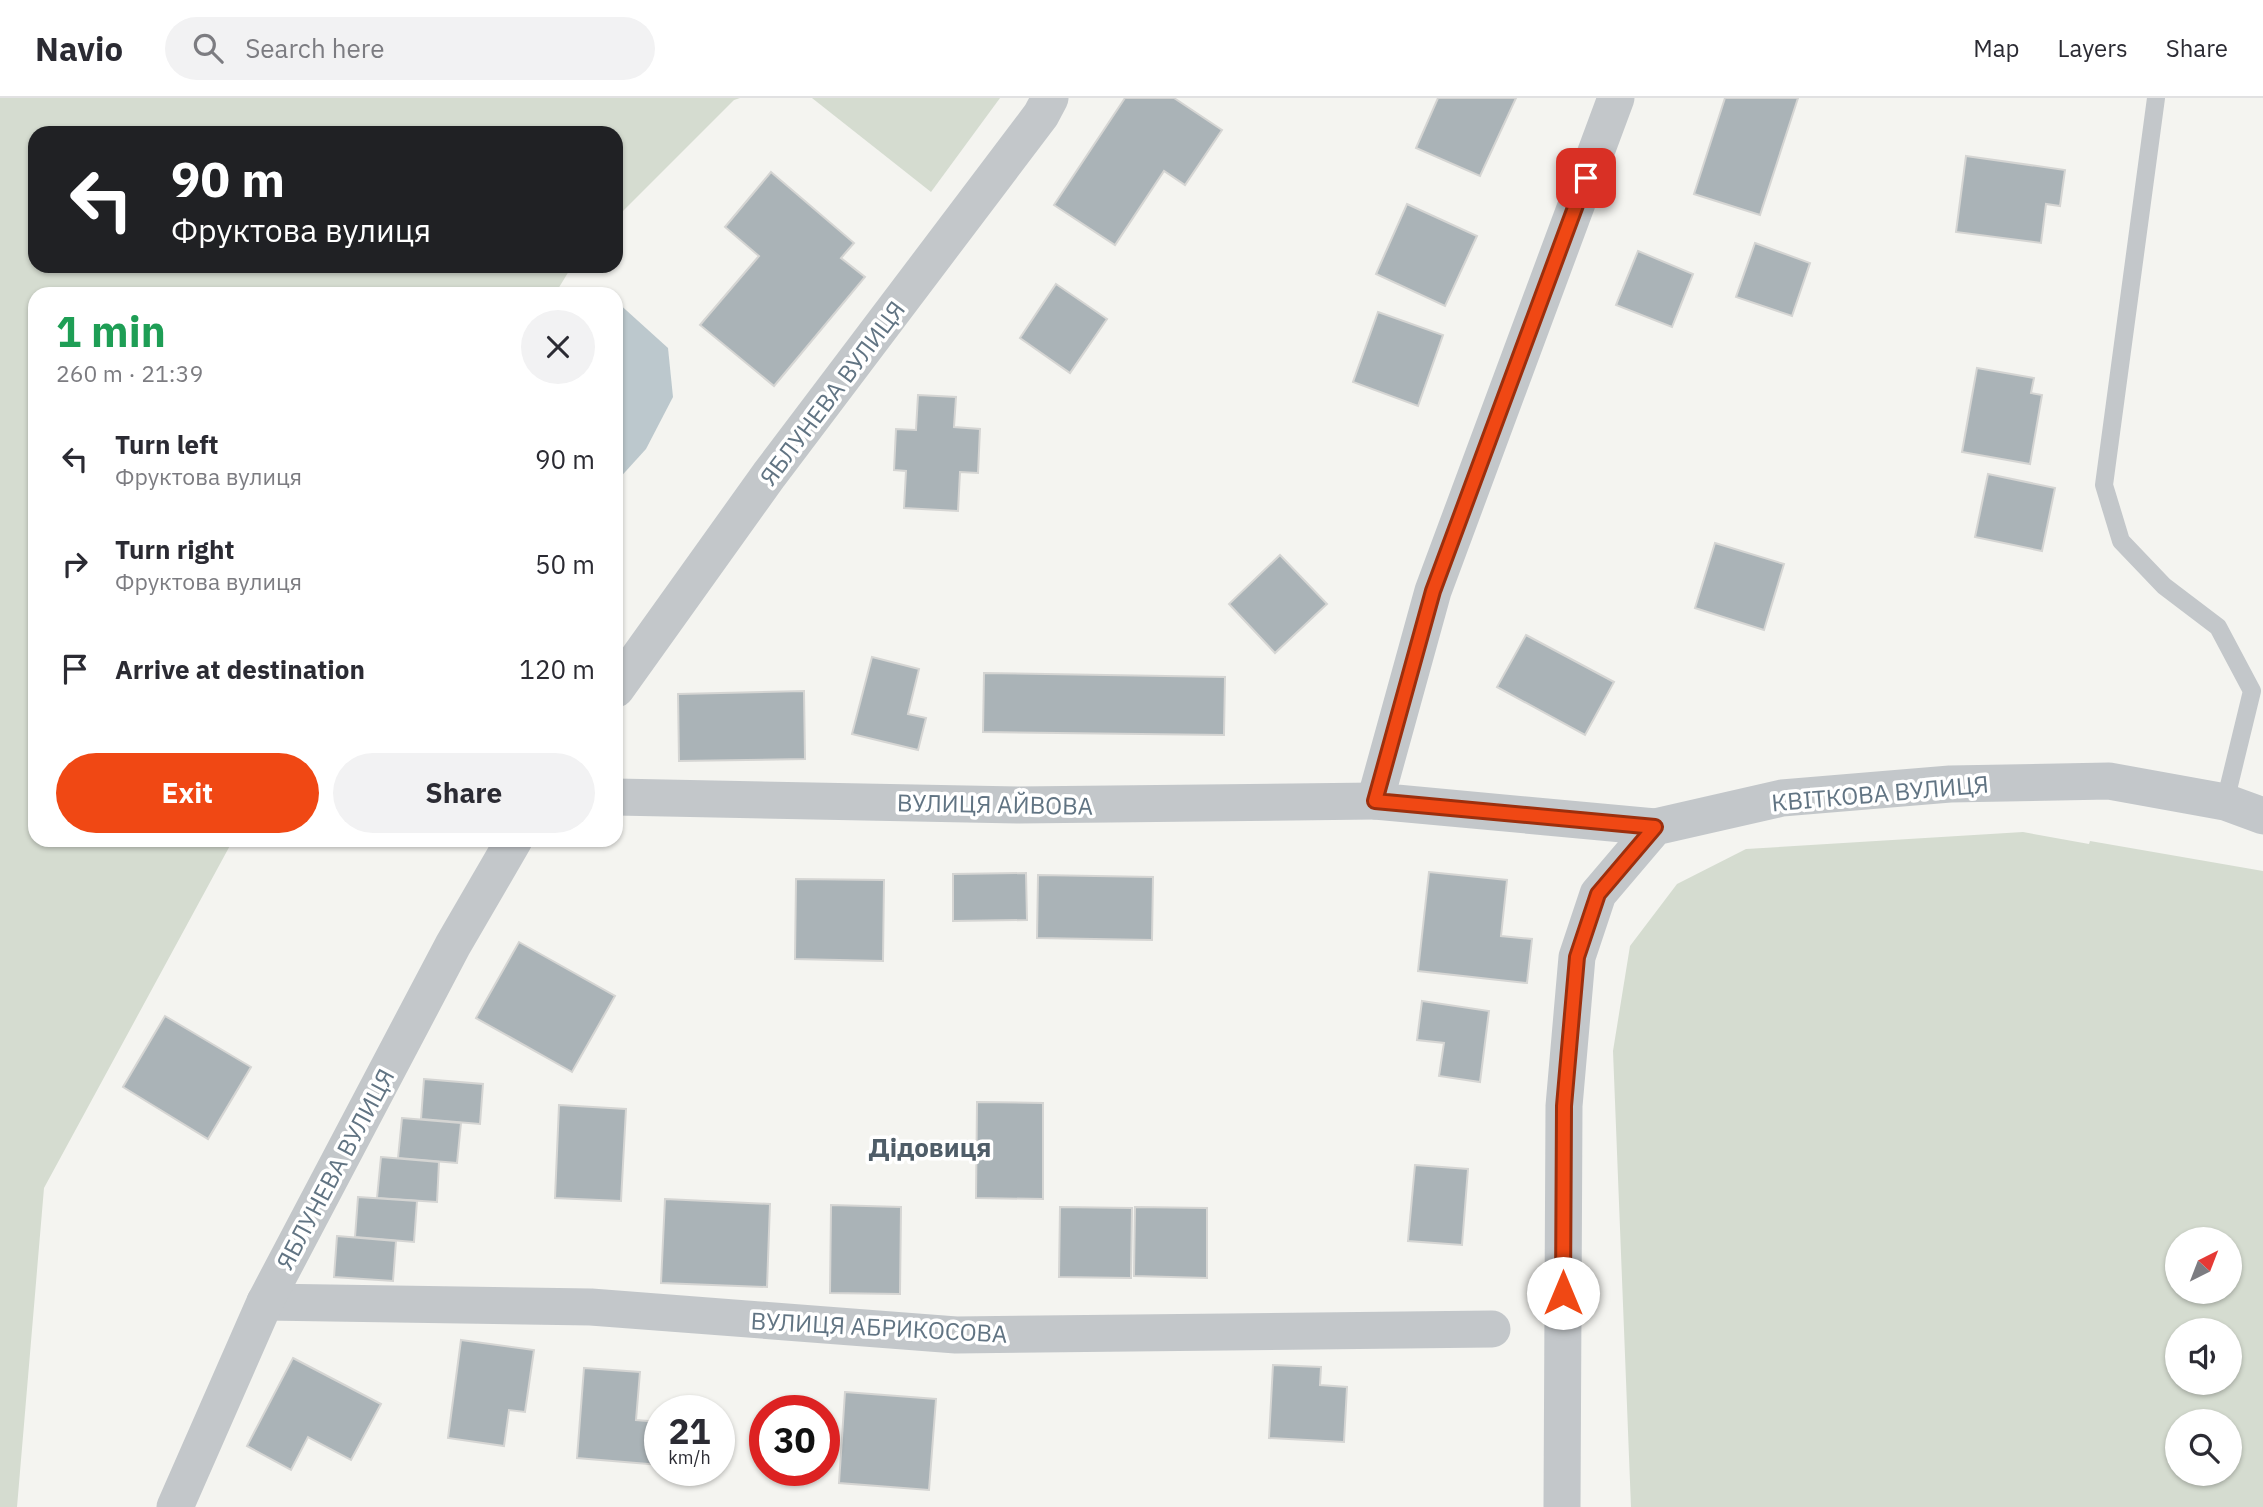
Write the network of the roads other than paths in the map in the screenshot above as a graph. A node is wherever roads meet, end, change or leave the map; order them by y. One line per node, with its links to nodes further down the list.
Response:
1 (1050, 98): 4 (street, ЯБЛУНЕВА ВУЛИЦЯ)
2 (1616, 98): 6 (street)
3 (2156, 98): 7 (lane)
4 (623, 679)
5 (623, 797): 6 (street, ВУЛИЦЯ АЙВОВА)
6 (1375, 801): 9 (street, ВУЛИЦЯ АЙВОВА)
7 (2225, 802): 8 (street, КВІТКОВА ВУЛИЦЯ); 9 (street, КВІТКОВА ВУЛИЦЯ)
8 (2263, 816)
9 (1655, 827): 14 (street)
10 (510, 847): 11 (street, ЯБЛУНЕВА ВУЛИЦЯ)
11 (265, 1302): 12 (street, ВУЛИЦЯ АБРИКОСОВА); 13 (street, ЯБЛУНЕВА ВУЛИЦЯ)
12 (1492, 1329)
13 (174, 1507)
14 (1562, 1507)

